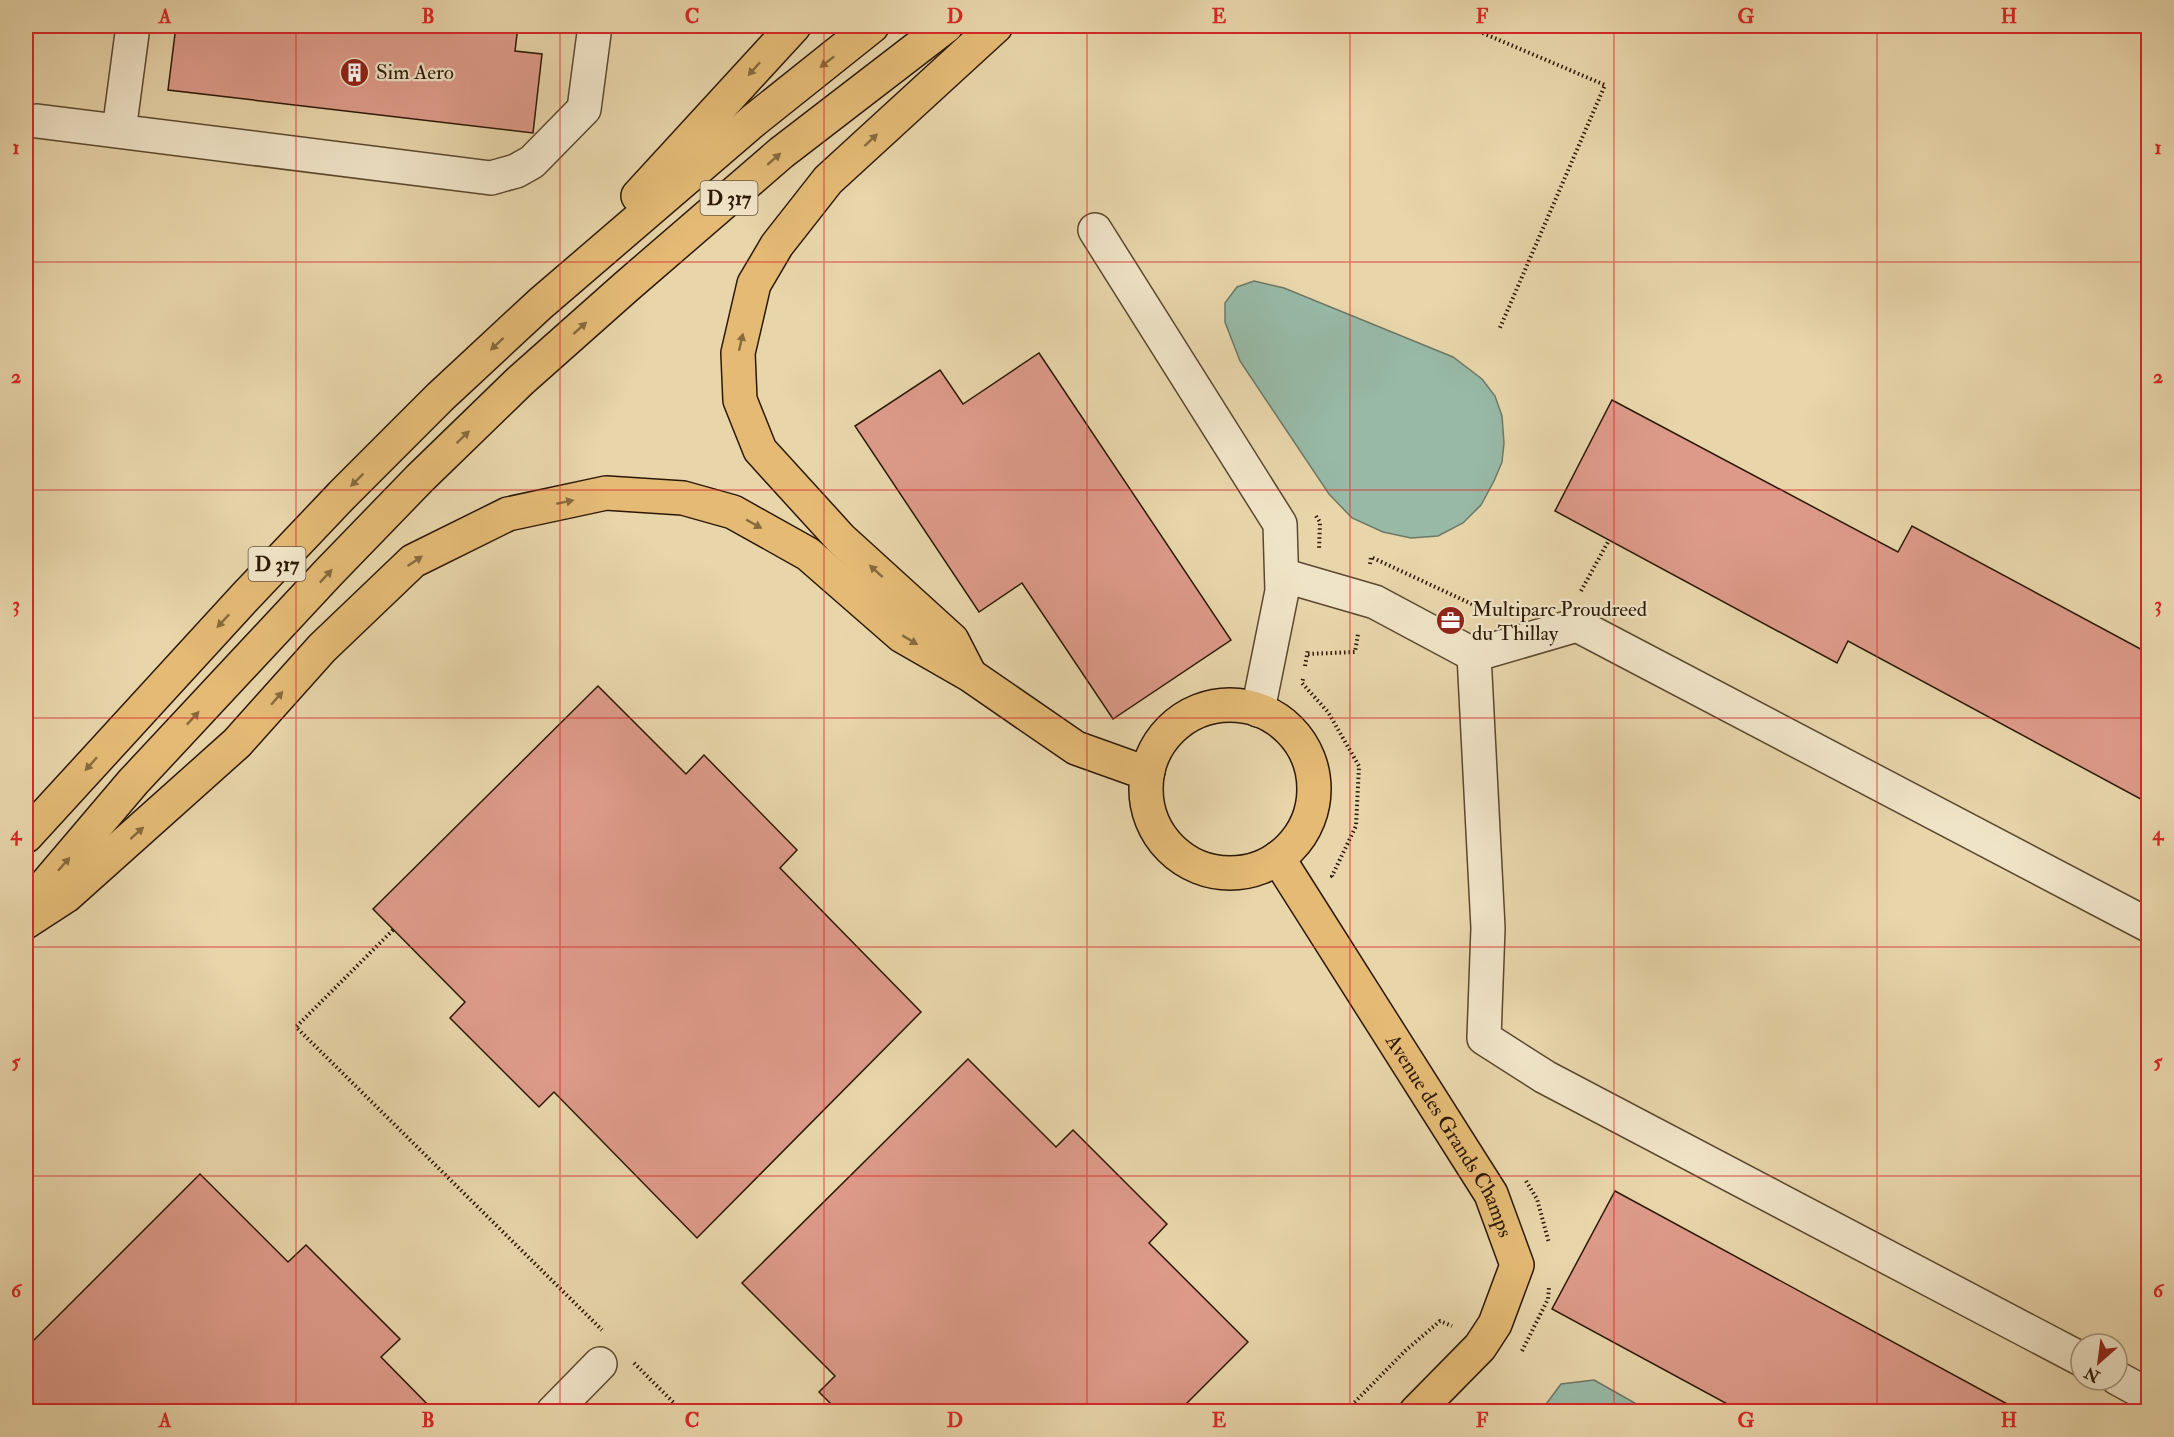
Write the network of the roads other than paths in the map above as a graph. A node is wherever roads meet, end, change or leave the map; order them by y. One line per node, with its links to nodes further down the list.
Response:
1 (133, 26): 8 (lane)
2 (595, 26): 8 (lane)
3 (794, 26): 10 (main road, one-way to 10)
4 (872, 26): 10 (main road, D 317, one-way to 10)
5 (946, 26): 18 (main road, D 317, one-way to 5)
6 (996, 26): 13 (main road, one-way to 6)
7 (37, 121): 8 (lane)
8 (119, 131)
9 (1095, 230): 11 (lane)
10 (540, 304): 16 (main road, D 317, one-way to 16)
11 (1282, 575): 12 (lane); 14 (lane)
12 (1474, 655): 20 (lane); 22 (lane)
13 (970, 675): 15 (main road); 19 (main road, one-way to 13)
14 (1258, 710): 15 (main road); 17 (main road)
15 (1148, 771): 17 (main road)
16 (26, 836)
17 (1278, 858): 26 (main road, Avenue des Grands Champs)
18 (26, 908)
19 (26, 922)
20 (2148, 925)
21 (604, 1351): 25 (lane)
22 (2069, 1353)
23 (2129, 1385): 24 (lane)
24 (2148, 1395)
25 (553, 1412)
26 (1416, 1412)

